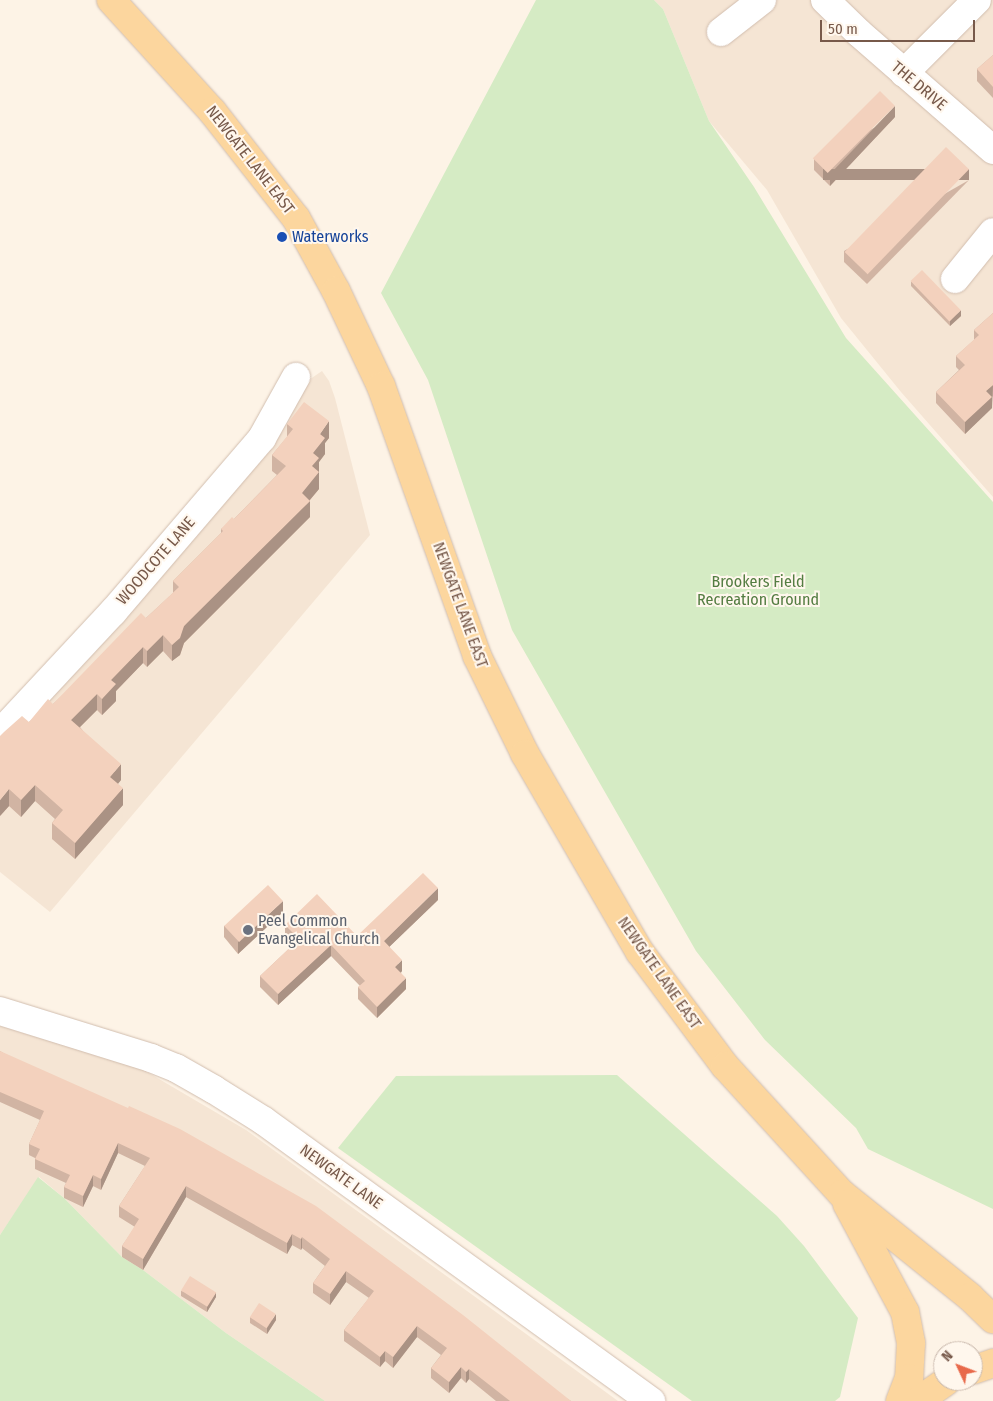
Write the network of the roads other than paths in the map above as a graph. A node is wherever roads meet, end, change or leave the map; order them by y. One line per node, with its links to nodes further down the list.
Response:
1 (111, 0): 13 (main road, NEWGATE LANE EAST)
2 (762, 0): 5 (street)
3 (826, 0): 6 (street, THE DRIVE)
4 (977, 0): 6 (street)
5 (721, 32)
6 (904, 73): 7 (street, THE DRIVE)
7 (993, 150)
8 (993, 232): 9 (street)
9 (956, 280)
10 (296, 378): 11 (street, WOODCOTE LANE)
11 (0, 733)
12 (0, 1011): 16 (street, NEWGATE LANE)
13 (842, 1194): 14 (main road, NEWGATE LANE EAST); 17 (main road, NEWGATE LANE EAST)
14 (993, 1319)
15 (933, 1391): 18 (main road)
16 (651, 1401)
17 (900, 1401)
18 (918, 1401)

